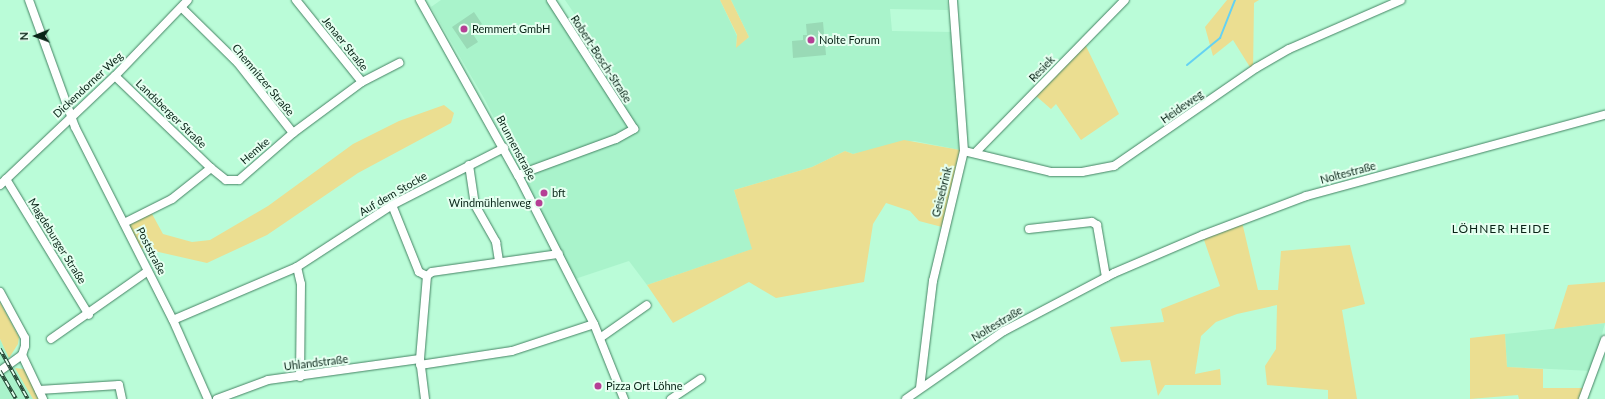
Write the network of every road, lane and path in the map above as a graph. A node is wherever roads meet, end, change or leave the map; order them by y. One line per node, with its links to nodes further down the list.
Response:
1 (29, 0): 13 (street, Poststraße)
2 (188, 0): 9 (street, Dickendorner Weg)
3 (420, 0): 16 (street, Brunnenstraße)
4 (551, 0): 21 (street, Robert-Bosch-Straße)
5 (953, 0): 17 (street, Geisebrink)
6 (1125, 0): 18 (street, Resiek)
7 (1401, 0): 18 (street, Heideweg)
8 (298, 1): 12 (street, Jenaer Straße)
9 (182, 8): 11 (street, Dickendorner Weg); 15 (street, Chemnitzer Straße)
10 (399, 63): 12 (street, Hemke)
11 (115, 76): 13 (street, Dickendorner Weg); 20 (street, Landsberger Straße)
12 (362, 82): 15 (street, Hemke)
13 (72, 115): 22 (street, Dickendorner Weg); 24 (street, Poststraße)
14 (1605, 115): 31 (street, Noltestraße)
15 (293, 133): 20 (street, Hemke)
16 (504, 148): 19 (street, Auf dem Stocke); 21 (street, Brunnenstraße)
17 (964, 151): 18 (street, Heideweg); 45 (street, Geisebrink)
18 (975, 153)
19 (469, 165): 23 (street, Auf dem Stocke); 27 (street)
20 (211, 168): 24 (street)
21 (518, 174): 26 (street, Brunnenstraße)
22 (3, 182): 34 (street, Magdeburger Straße)
23 (392, 205): 28 (street, Auf dem Stocke); 30 (street)
24 (124, 223): 29 (street, Poststraße)
25 (1029, 229): 31 (street)
26 (559, 254): 27 (street); 36 (street, Brunnenstraße)
27 (499, 262): 30 (street)
28 (298, 267): 35 (street, Auf dem Stocke); 43 (street)
29 (148, 271): 34 (street); 35 (street, Poststraße)
30 (427, 276): 41 (street)
31 (1106, 277): 45 (street, Noltestraße)
32 (0, 292): 40 (street)
33 (647, 304): 37 (street)
34 (89, 315): 38 (street)
35 (173, 320): 49 (street, Poststraße)
36 (594, 324): 37 (street, Brunnenstraße); 41 (street, Uhlandstraße)
37 (600, 338): 52 (street, Brunnenstraße)
38 (51, 339)
39 (1605, 340): 55 (street)
40 (22, 355): 42 (street); 46 (street)
41 (420, 362): 43 (street, Uhlandstraße); 51 (street)
42 (0, 371)
43 (300, 377): 50 (street, Uhlandstraße)
44 (701, 379): 53 (street)
45 (920, 388): 54 (street, Noltestraße)
46 (39, 390): 47 (street); 48 (street)
47 (44, 399)
48 (122, 399)
49 (208, 399)
50 (217, 399)
51 (425, 399)
52 (624, 399)
53 (672, 399)
54 (906, 399)
55 (1584, 399)

